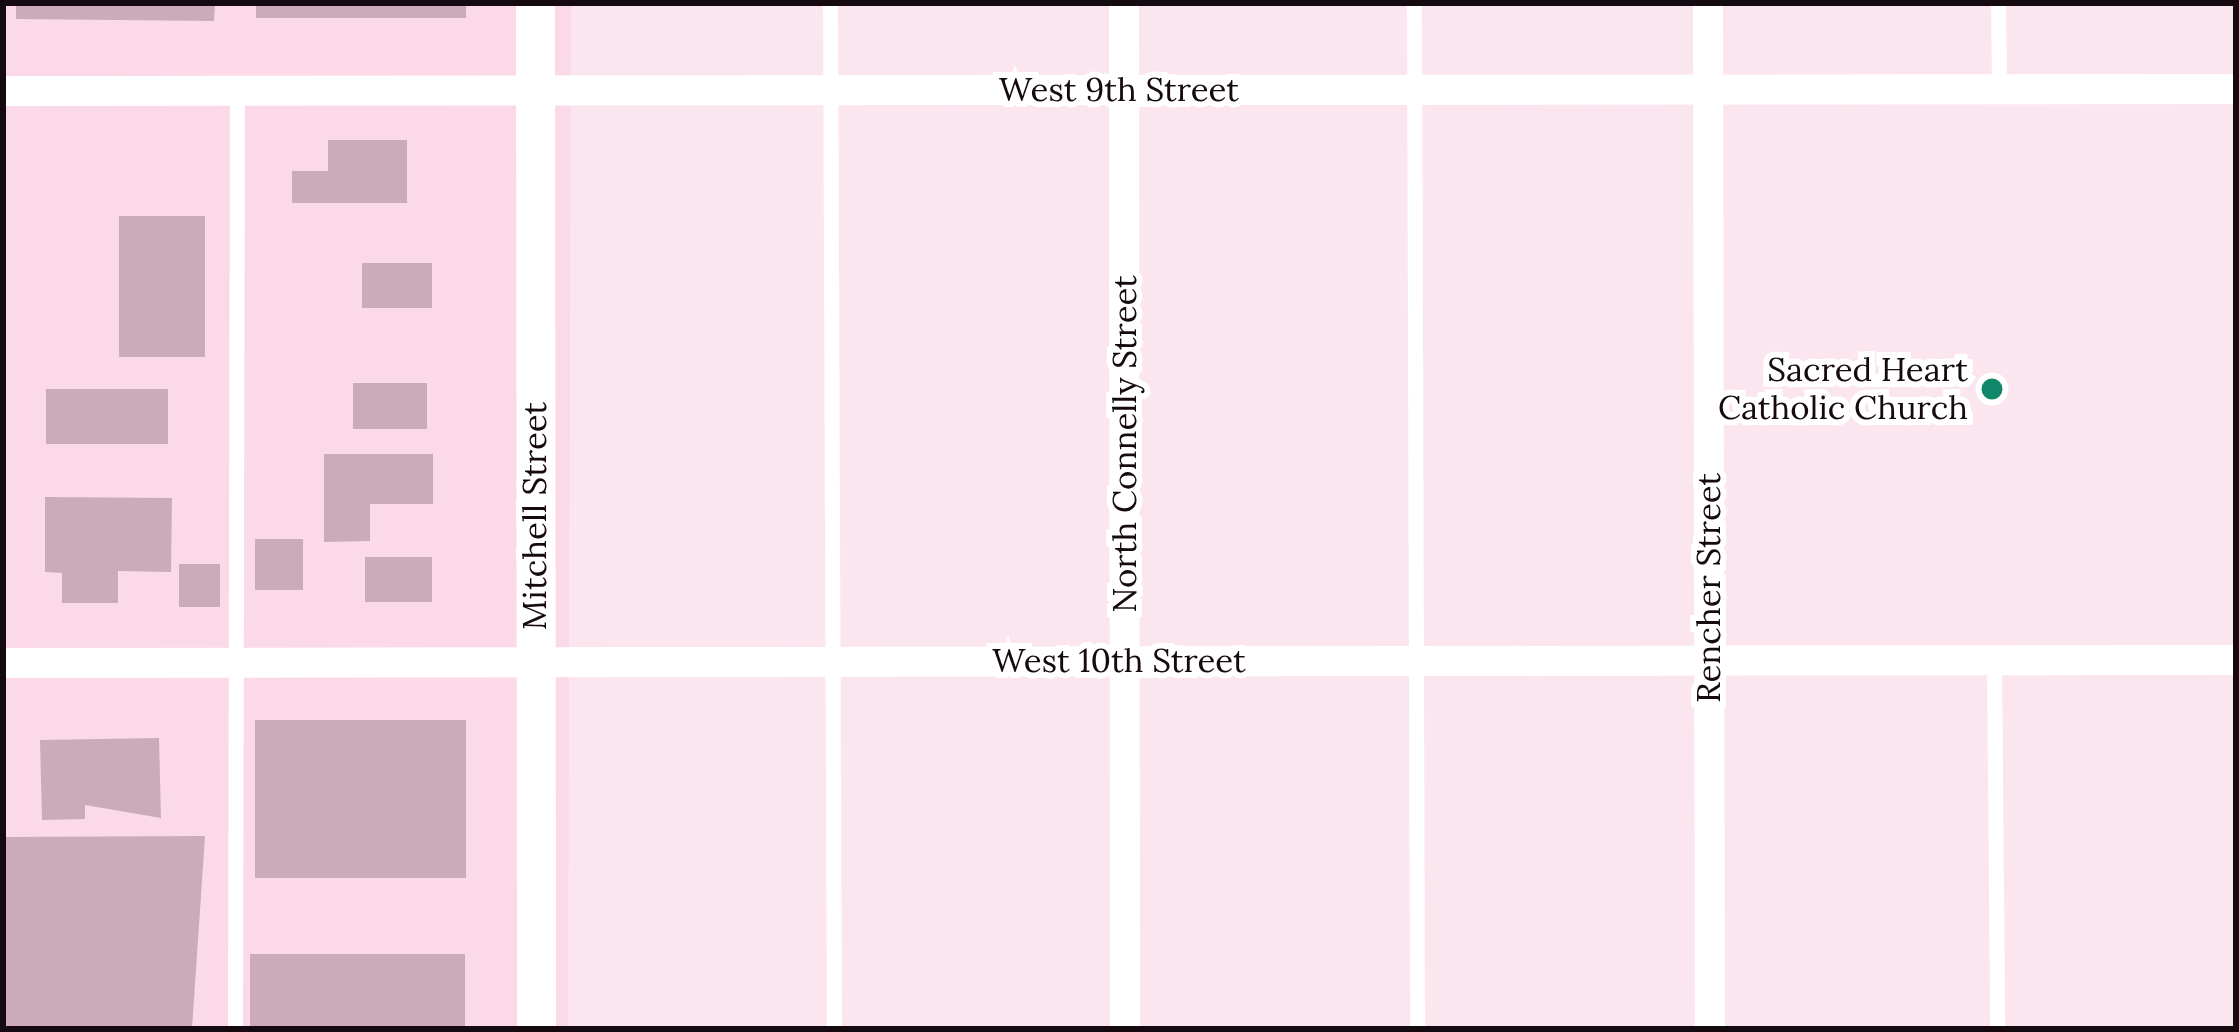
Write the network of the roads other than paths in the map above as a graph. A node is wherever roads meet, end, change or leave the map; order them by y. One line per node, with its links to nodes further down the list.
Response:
1 (535, 3): 13 (street, Mitchell Street)
2 (830, 3): 10 (lane)
3 (1124, 3): 11 (street, North Connelly Street)
4 (1414, 3): 12 (lane)
5 (1708, 3): 9 (street, Rencher Street)
6 (1998, 3): 7 (lane)
7 (1999, 88): 8 (street, West 9th Street); 9 (street, West 9th Street)
8 (2236, 88)
9 (1708, 89): 12 (street, West 9th Street); 20 (street, Rencher Street)
10 (830, 90): 11 (street, West 9th Street); 13 (street, West 9th Street); 22 (lane)
11 (1124, 90): 12 (street, West 9th Street); 18 (street, North Connelly Street)
12 (1413, 90): 19 (lane)
13 (535, 91): 15 (street, West 9th Street); 21 (street, Mitchell Street)
14 (3, 92): 15 (street, West 9th Street)
15 (237, 92): 24 (lane)
16 (1994, 660): 17 (street, West 10th Street); 20 (street, West 10th Street); 31 (lane)
17 (2236, 660)
18 (1125, 661): 19 (street, West 10th Street); 22 (street, West 10th Street); 28 (street, North Connelly Street)
19 (1416, 661): 20 (street, West 10th Street); 29 (lane)
20 (1709, 661): 30 (street, Rencher Street)
21 (535, 662): 22 (street, West 10th Street); 24 (street, West 10th Street); 26 (street, Mitchell Street)
22 (832, 662): 27 (lane)
23 (3, 663): 24 (street, West 10th Street)
24 (233, 663): 25 (lane)
25 (235, 1029)
26 (536, 1029)
27 (834, 1029)
28 (1125, 1029)
29 (1418, 1029)
30 (1710, 1029)
31 (1997, 1029)

